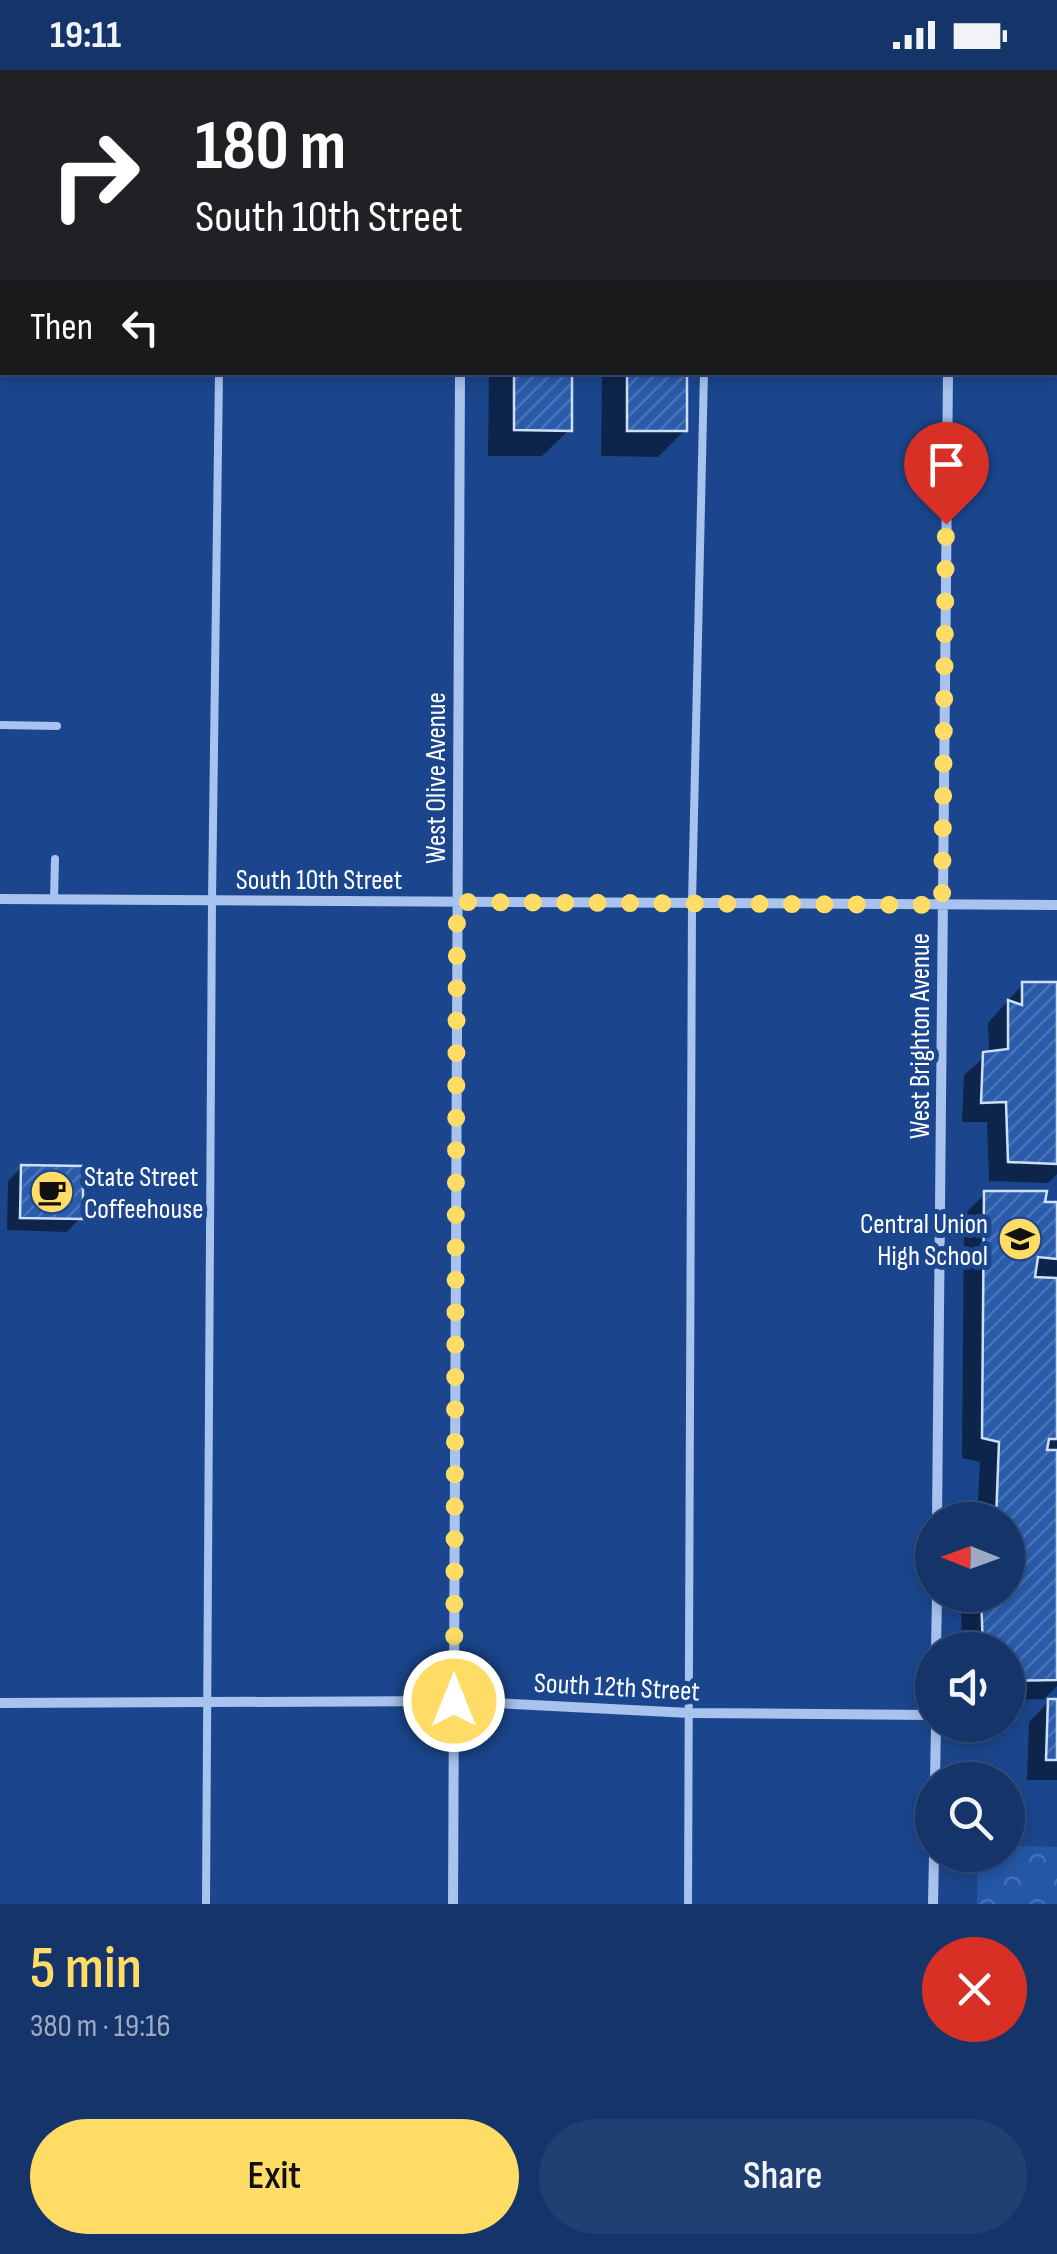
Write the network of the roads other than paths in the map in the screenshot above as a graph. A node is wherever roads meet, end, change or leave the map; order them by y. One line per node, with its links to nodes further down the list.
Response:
1 (218, 375): 10 (lane)
2 (460, 375): 11 (street, West Olive Avenue)
3 (704, 375): 12 (lane)
4 (948, 375): 13 (street, West Brighton Avenue)
5 (0, 725): 6 (lane)
6 (57, 726)
7 (55, 859): 9 (lane)
8 (0, 899): 9 (street, South 10th Street)
9 (54, 899): 10 (street, South 10th Street)
10 (212, 900): 11 (street, South 10th Street); 18 (lane)
11 (457, 902): 12 (street, South 10th Street); 16 (street, West Olive Avenue)
12 (692, 903): 13 (street, South 10th Street); 19 (lane)
13 (942, 905): 14 (street, South 10th Street); 15 (street, West Brighton Avenue)
14 (1057, 906)
15 (937, 1502)
16 (454, 1701): 18 (street, South 12th Street); 19 (street, South 12th Street); 23 (street, West Olive Avenue)
17 (0, 1702): 18 (street, South 12th Street)
18 (207, 1702): 22 (lane)
19 (690, 1713): 20 (street, South 12th Street); 24 (lane)
20 (915, 1715)
21 (934, 1872): 25 (street)
22 (206, 1904)
23 (453, 1904)
24 (688, 1904)
25 (933, 1904)

